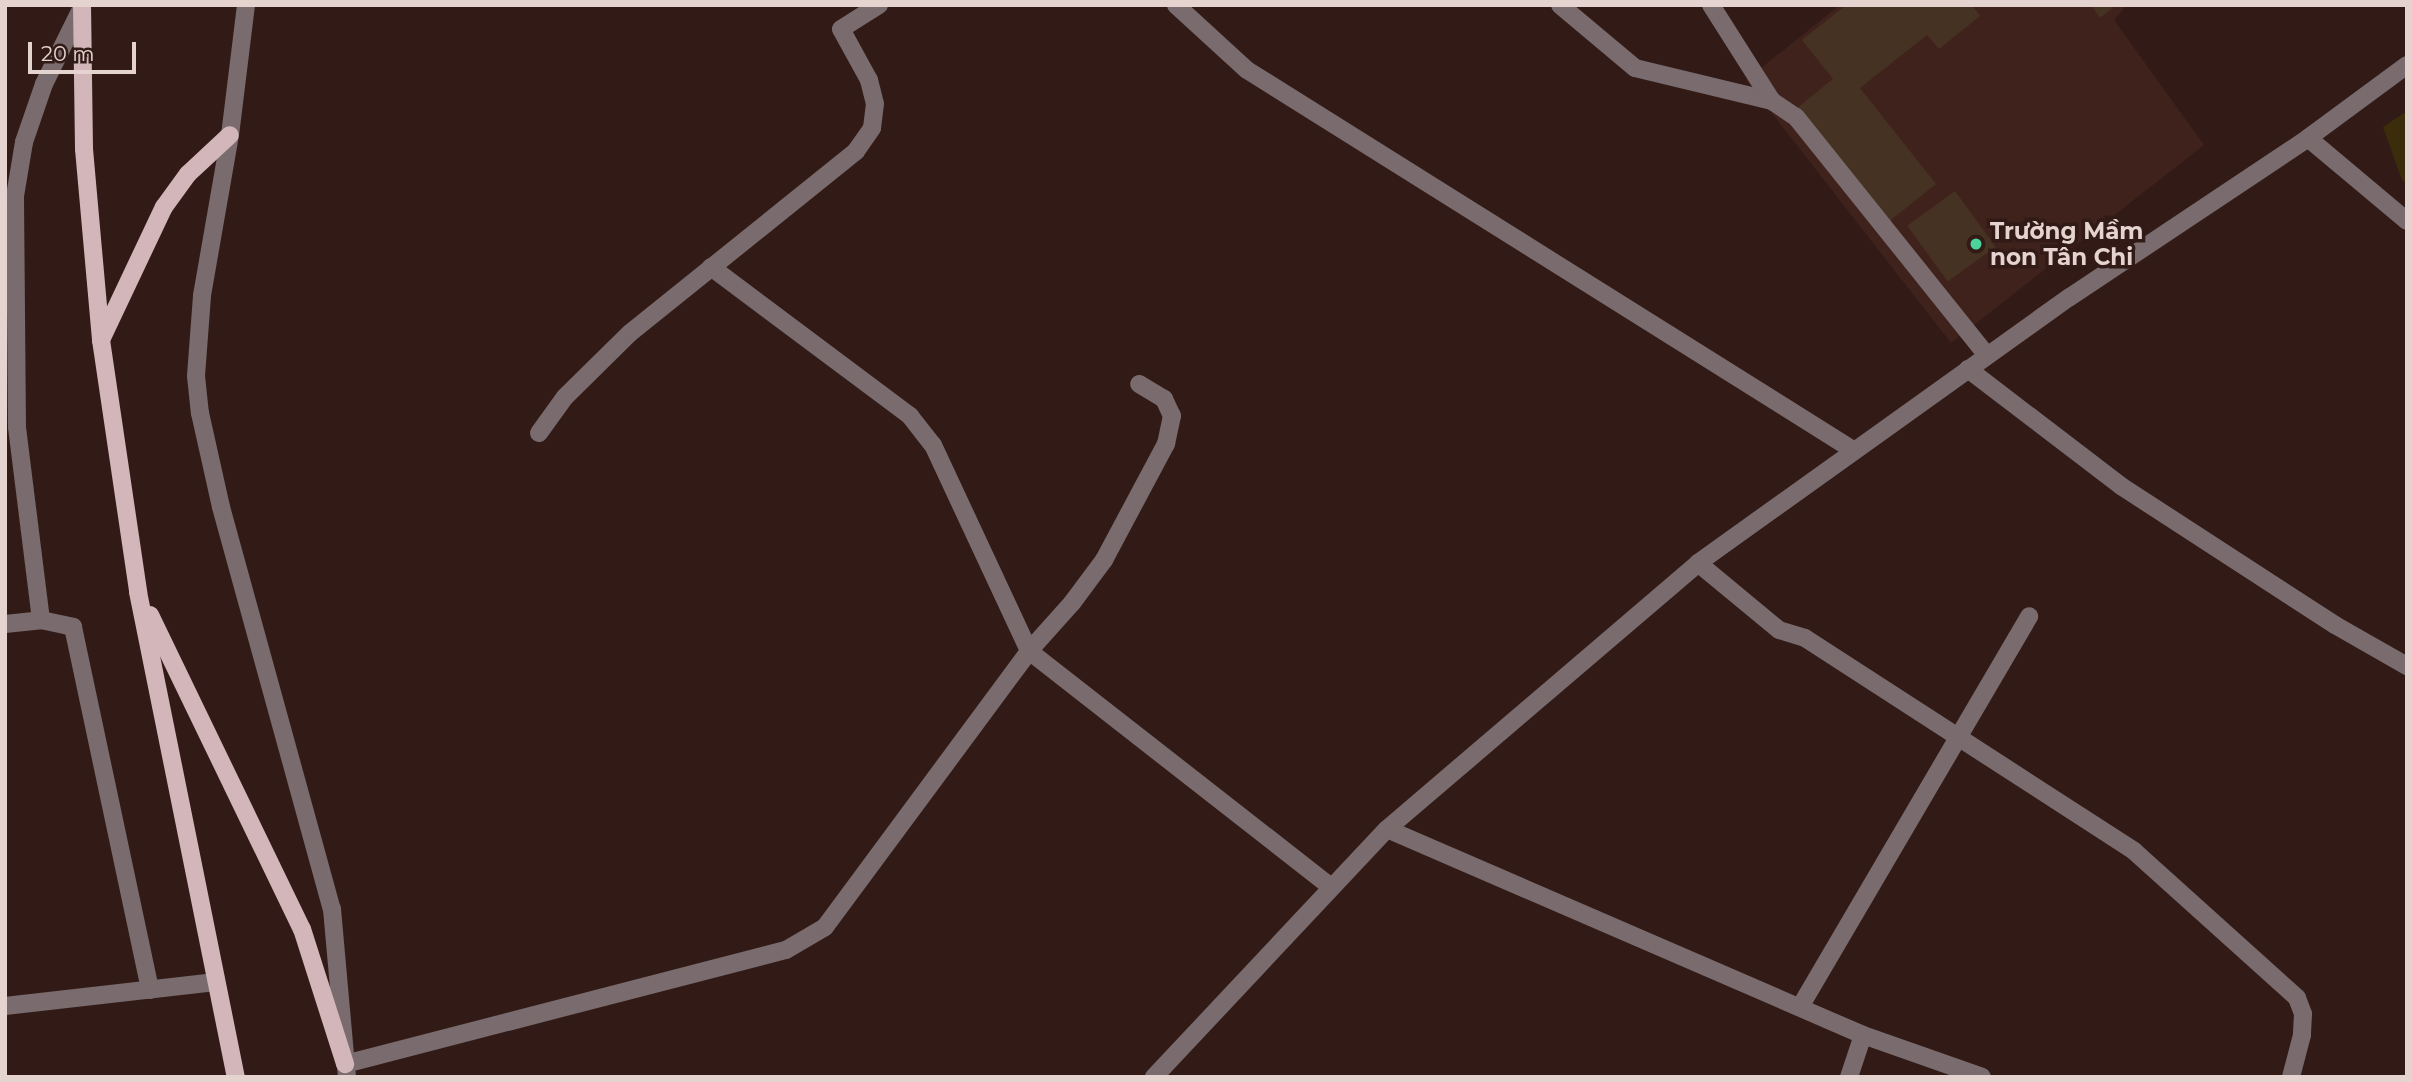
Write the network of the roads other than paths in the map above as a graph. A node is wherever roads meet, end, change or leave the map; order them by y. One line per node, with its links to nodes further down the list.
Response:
1 (246, 5): 9 (street)
2 (879, 5): 12 (street)
3 (1176, 5): 19 (street)
4 (1560, 5): 8 (street)
5 (1711, 5): 8 (street)
6 (81, 7): 13 (main road); 17 (street)
7 (2407, 65): 10 (street)
8 (1772, 101): 14 (street)
9 (230, 135): 13 (main road); 35 (street)
10 (2308, 138): 11 (street); 14 (street)
11 (2407, 221)
12 (711, 267): 18 (street); 25 (street)
13 (101, 340): 21 (main road)
14 (1987, 355): 15 (street)
15 (1968, 369): 19 (street); 26 (street)
16 (1139, 384): 25 (street)
17 (11, 428): 23 (street)
18 (539, 433)
19 (1853, 450): 20 (street)
20 (1698, 563): 27 (street); 28 (street)
21 (138, 592): 30 (main road); 35 (main road)
22 (2029, 616): 27 (street)
23 (41, 620): 24 (street); 31 (street)
24 (5, 624)
25 (1029, 651): 29 (street); 35 (street)
26 (2407, 666)
27 (1957, 739): 33 (street); 40 (street)
28 (1387, 829): 29 (street); 33 (street)
29 (1331, 887): 37 (street)
30 (216, 982): 31 (street); 36 (main road)
31 (150, 990): 32 (street)
32 (5, 1006)
33 (1800, 1007): 34 (street)
34 (1863, 1035): 38 (street); 39 (street)
35 (346, 1070)
36 (236, 1077)
37 (1154, 1077)
38 (1849, 1077)
39 (1982, 1077)
40 (2291, 1077)

